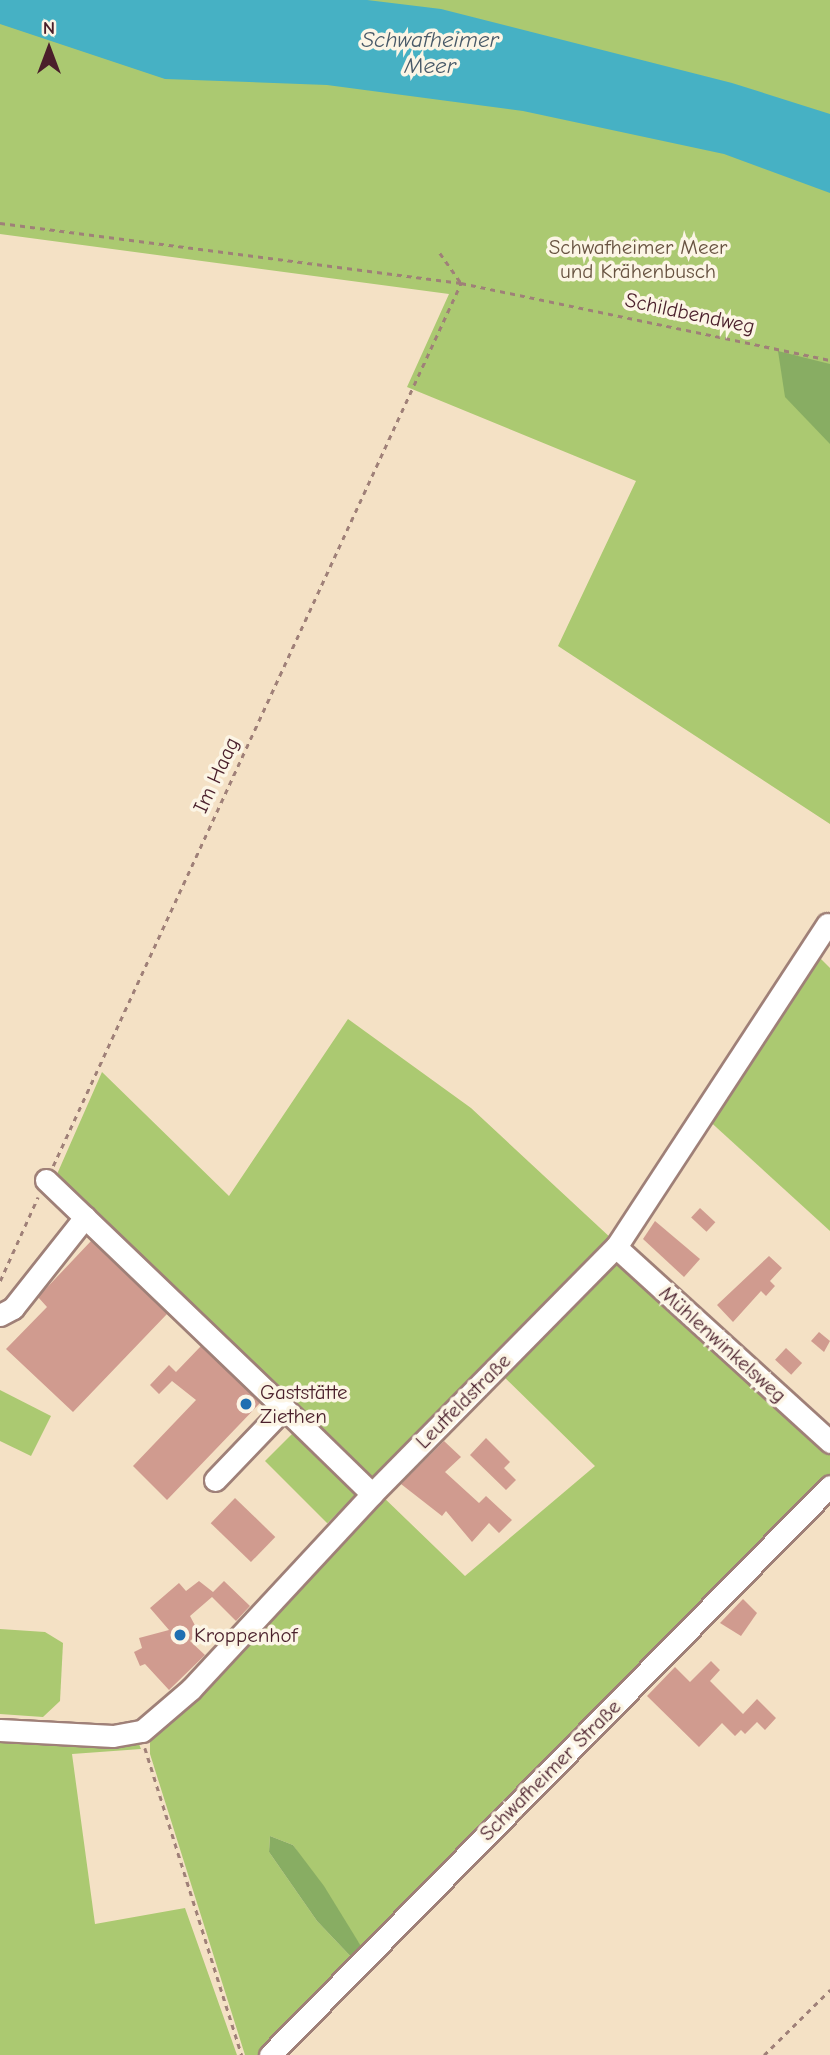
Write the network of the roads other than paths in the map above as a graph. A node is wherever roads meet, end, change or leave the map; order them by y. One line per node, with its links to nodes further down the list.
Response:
1 (827, 924): 4 (street, Leutfeldstraße)
2 (46, 1180): 3 (street)
3 (85, 1217): 5 (street); 6 (street)
4 (616, 1247): 7 (street, Mühlenwinkelsweg); 10 (street, Leutfeldstraße)
5 (0, 1315)
6 (284, 1408): 8 (street); 10 (street)
7 (830, 1442)
8 (215, 1480)
9 (830, 1486): 12 (street, Schwafheimer Straße)
10 (372, 1493): 11 (street, Leutfeldstraße)
11 (0, 1730)
12 (270, 2055)

